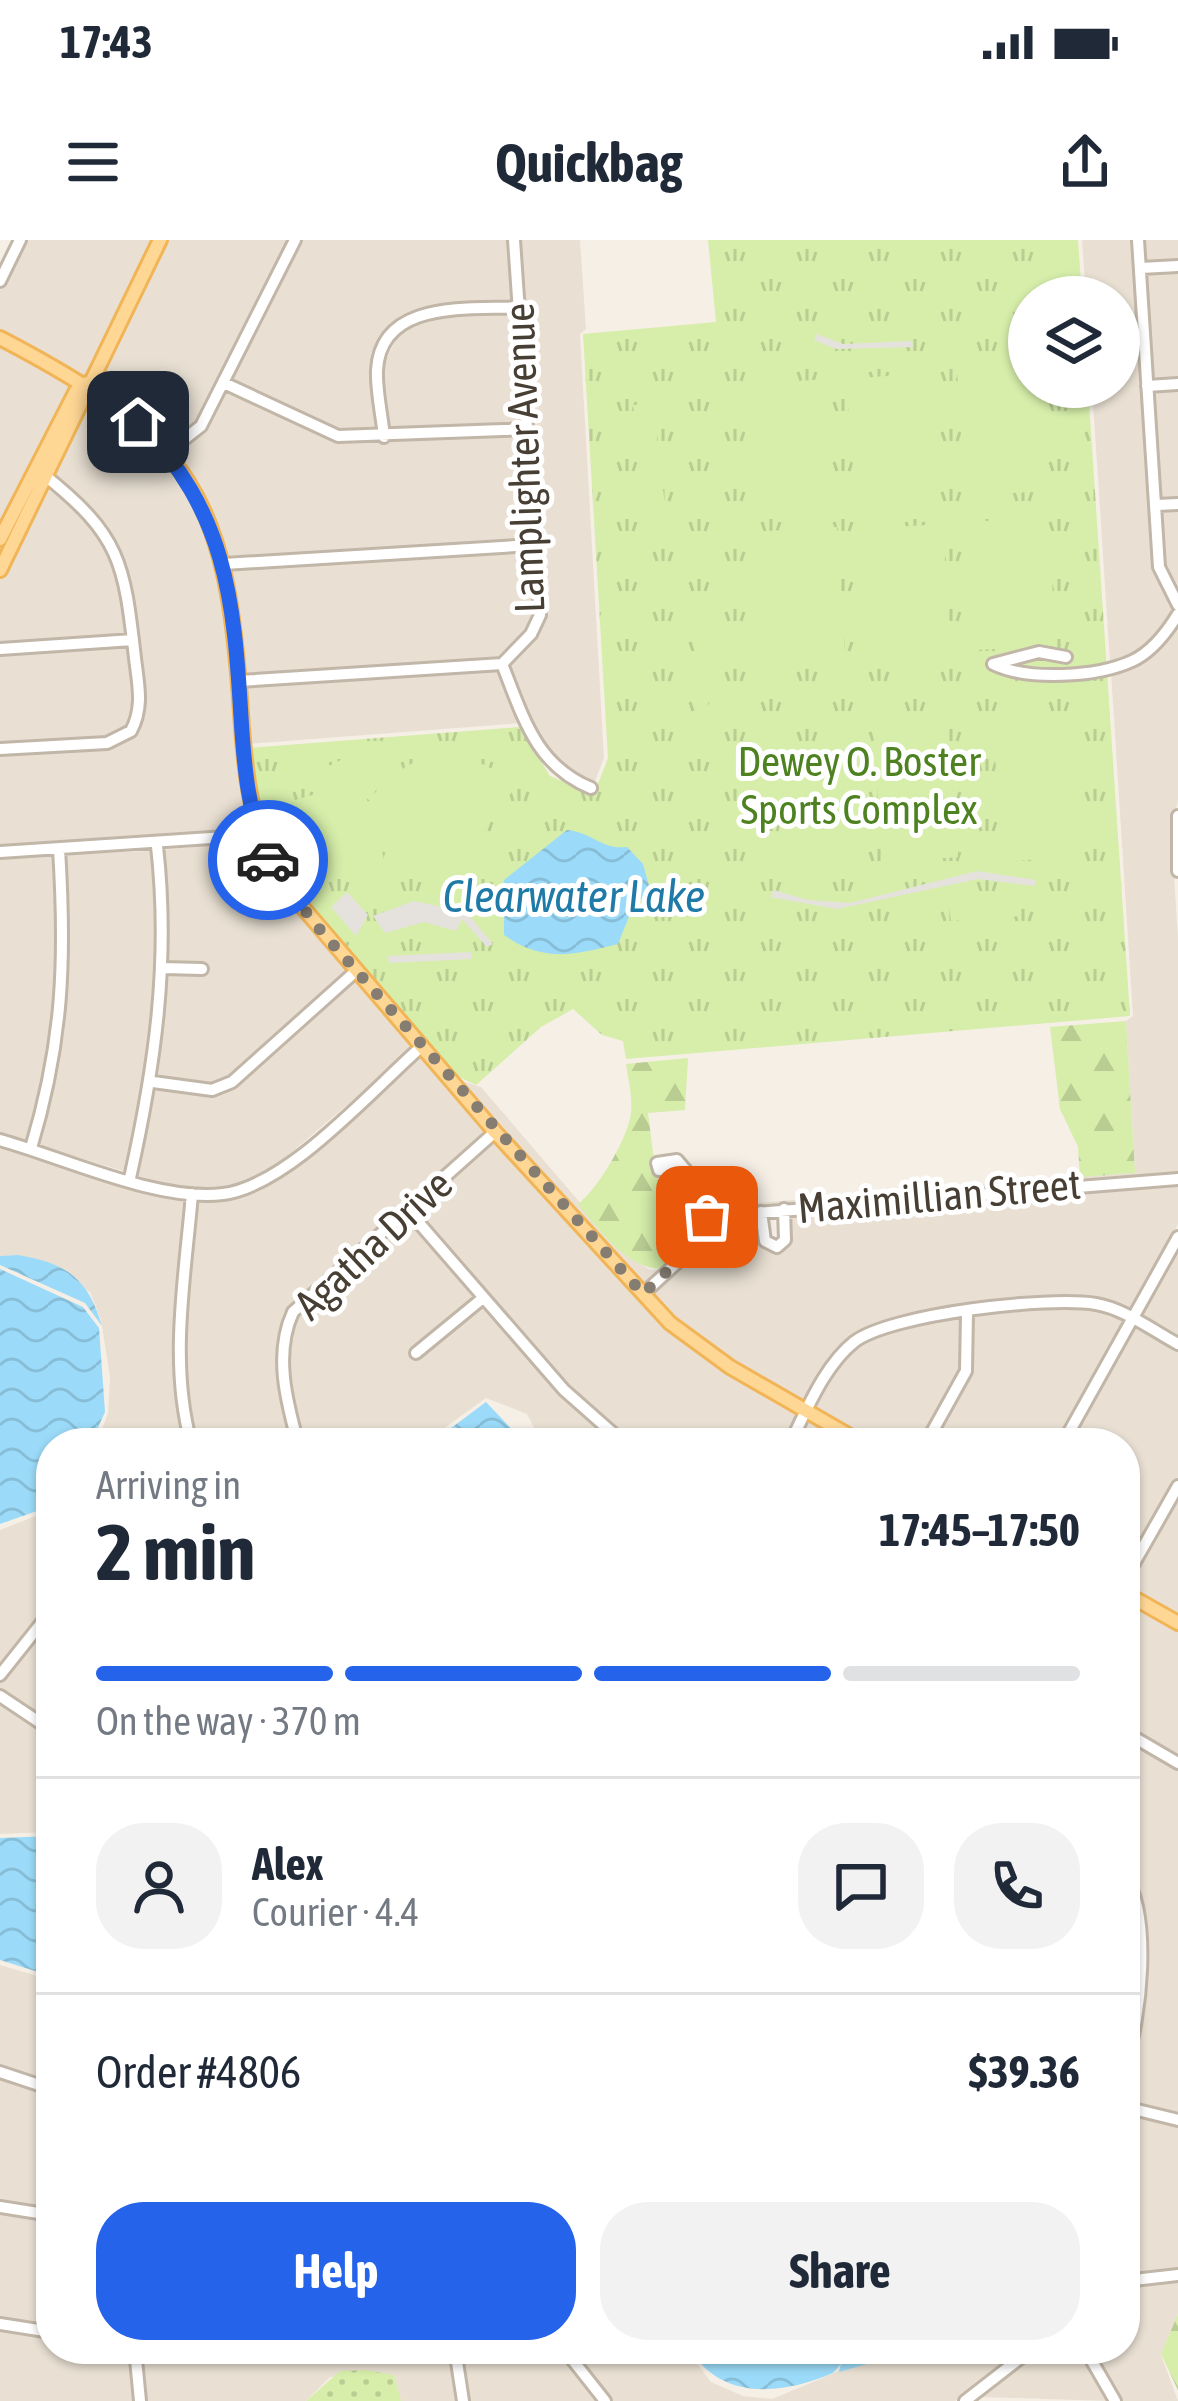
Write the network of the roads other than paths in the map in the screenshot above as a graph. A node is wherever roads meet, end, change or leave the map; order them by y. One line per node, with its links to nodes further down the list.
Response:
1 (20, 240): 8 (street)
2 (160, 240): 11 (main road)
3 (296, 240): 12 (street)
4 (514, 240): 9 (street, Lamplighter Avenue)
5 (1138, 240): 7 (street)
6 (1178, 266): 7 (street)
7 (1141, 268): 14 (street)
8 (0, 280)
9 (519, 307): 15 (street, Lamplighter Avenue); 16 (street)
10 (0, 338): 11 (main road)
11 (87, 383): 17 (main road); 18 (main road)
12 (224, 383): 16 (street); 17 (street)
13 (1178, 384): 14 (street)
14 (1147, 386): 20 (street)
15 (528, 429): 16 (street); 22 (street, Lamplighter Avenue)
16 (384, 436)
17 (168, 452): 23 (main road)
18 (41, 473): 21 (main road); 24 (main road); 26 (street)
19 (1178, 504): 20 (street)
20 (1156, 505): 25 (street)
21 (0, 539)
22 (533, 545): 23 (street); 29 (street, Lamplighter Avenue)
23 (224, 564): 30 (main road)
24 (0, 570)
25 (1178, 610): 28 (street)
26 (133, 640): 27 (street); 31 (street)
27 (0, 649)
28 (1066, 657)
29 (502, 664): 30 (street); 32 (street)
30 (238, 681): 34 (main road)
31 (0, 749)
32 (591, 788)
33 (1178, 816): 38 (street)
34 (257, 836): 35 (street); 41 (main road)
35 (157, 846): 36 (street); 39 (street)
36 (59, 849): 37 (street); 46 (street)
37 (0, 852)
38 (1178, 871)
39 (164, 968): 40 (street); 43 (street)
40 (202, 969)
41 (356, 971): 42 (main road); 43 (street)
42 (422, 1047): 44 (main road); 50 (street)
43 (153, 1082): 48 (street)
44 (495, 1132): 51 (street, Agatha Drive); 56 (main road)
45 (0, 1140): 46 (street)
46 (31, 1148): 48 (street)
47 (685, 1169): 54 (street)
48 (130, 1178): 50 (street)
49 (1178, 1179): 52 (street, Maximillian Street)
50 (192, 1194): 63 (street)
51 (406, 1208): 57 (street); 64 (street, Agatha Drive)
52 (784, 1209): 53 (street, Maximillian Street); 53 (street)
53 (761, 1212): 54 (street, Maximillian Street)
54 (690, 1232): 56 (street)
55 (1178, 1237): 59 (street)
56 (643, 1294): 62 (main road)
57 (483, 1298): 61 (street); 65 (street)
58 (967, 1312): 59 (street); 62 (street); 68 (street)
59 (1133, 1319): 60 (street); 69 (street)
60 (1178, 1344)
61 (416, 1353)
62 (806, 1412): 66 (street); 67 (main road)
63 (188, 1428)
64 (295, 1428)
65 (608, 1428)
66 (798, 1428)
67 (835, 1428)
68 (934, 1428)
69 (1071, 1428)
70 (1178, 1486): 71 (street)
71 (1140, 1553)
72 (1140, 1602): 73 (main road)
73 (1178, 1624)
74 (36, 1629): 75 (street)
75 (0, 1675)
76 (0, 1696): 77 (street)
77 (36, 1720)
78 (1140, 1740): 79 (street)
79 (1178, 1762)
80 (0, 2072): 81 (street)
81 (36, 2084)
82 (1140, 2111): 83 (street)
83 (1178, 2120)
84 (0, 2207): 85 (street)
85 (36, 2213)
86 (1178, 2276): 87 (street)
87 (1140, 2280)
88 (0, 2324): 89 (street)
89 (36, 2330)
90 (136, 2364): 96 (street)
91 (457, 2364): 97 (street)
92 (576, 2364): 98 (street)
93 (1014, 2364): 95 (street)
94 (1094, 2364): 99 (street)
95 (972, 2399)
96 (140, 2401)
97 (463, 2401)
98 (605, 2401)
99 (1115, 2401)

